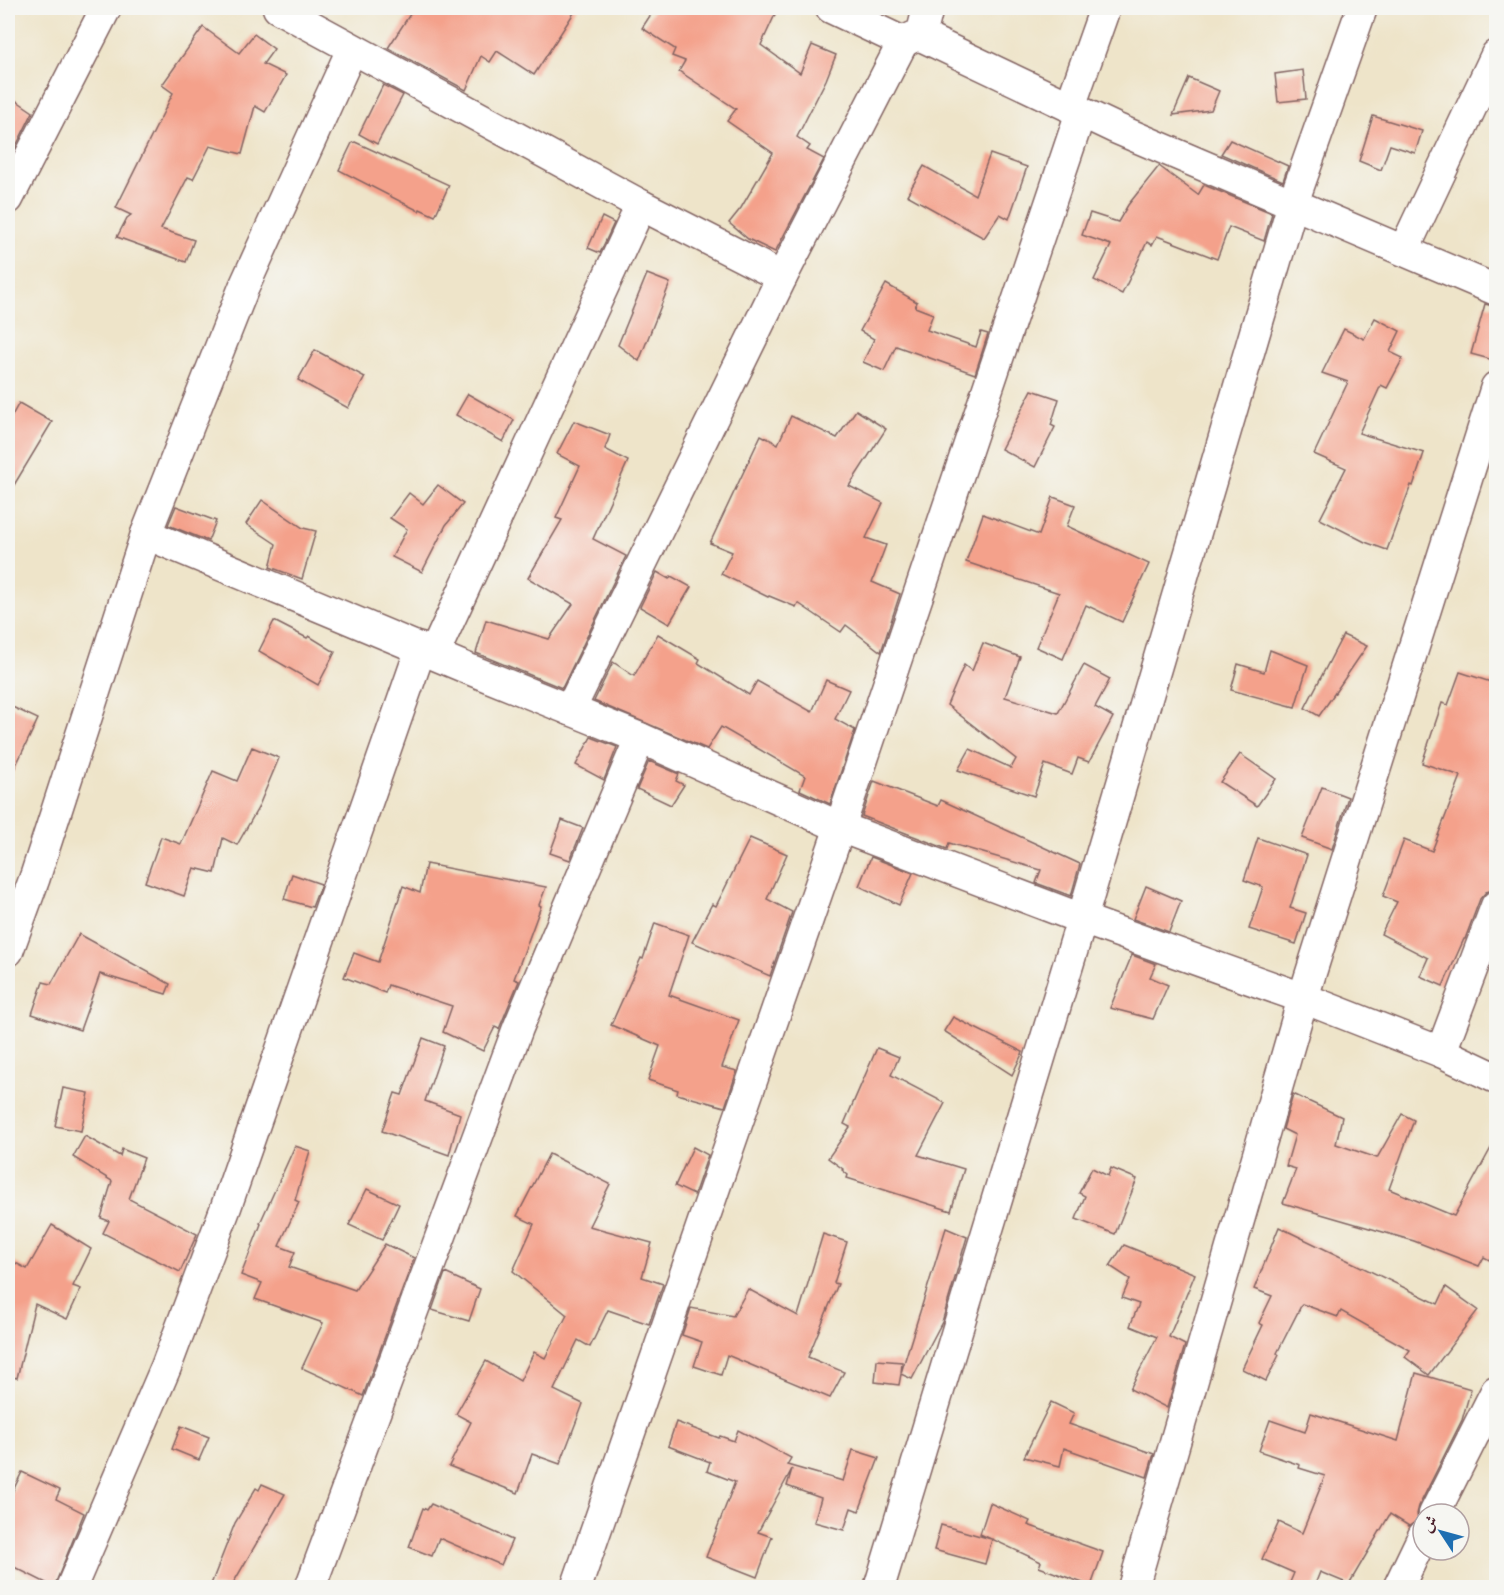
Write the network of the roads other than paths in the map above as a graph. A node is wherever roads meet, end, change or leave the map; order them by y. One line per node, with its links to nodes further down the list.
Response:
1 (106, 8): 10 (street)
2 (278, 8): 7 (street)
3 (831, 8): 6 (street)
4 (1105, 8): 9 (street)
5 (1362, 8): 11 (street)
6 (917, 28): 9 (street); 14 (street)
7 (352, 49): 12 (street); 17 (street)
8 (1497, 55): 13 (street)
9 (1076, 110): 11 (street); 21 (street)
10 (10, 188)
11 (1293, 203): 13 (street); 23 (street)
12 (641, 205): 14 (street); 18 (street)
13 (1404, 250): 15 (street)
14 (782, 277): 19 (street)
15 (1497, 290)
16 (1497, 387): 25 (street)
17 (146, 534): 18 (street); 24 (street)
18 (428, 651): 19 (street); 31 (street)
19 (570, 710): 20 (street)
20 (640, 738): 21 (street); 32 (street)
21 (840, 827): 23 (street); 33 (street)
22 (1497, 906): 26 (street)
23 (1082, 919): 25 (street); 34 (street)
24 (8, 951)
25 (1304, 998): 26 (street); 35 (street)
26 (1441, 1052): 27 (street)
27 (1497, 1078)
28 (1497, 1391): 29 (street)
29 (1440, 1502)
30 (1411, 1560): 36 (street)
31 (71, 1587)
32 (310, 1587)
33 (576, 1587)
34 (879, 1587)
35 (1133, 1587)
36 (1398, 1587)

